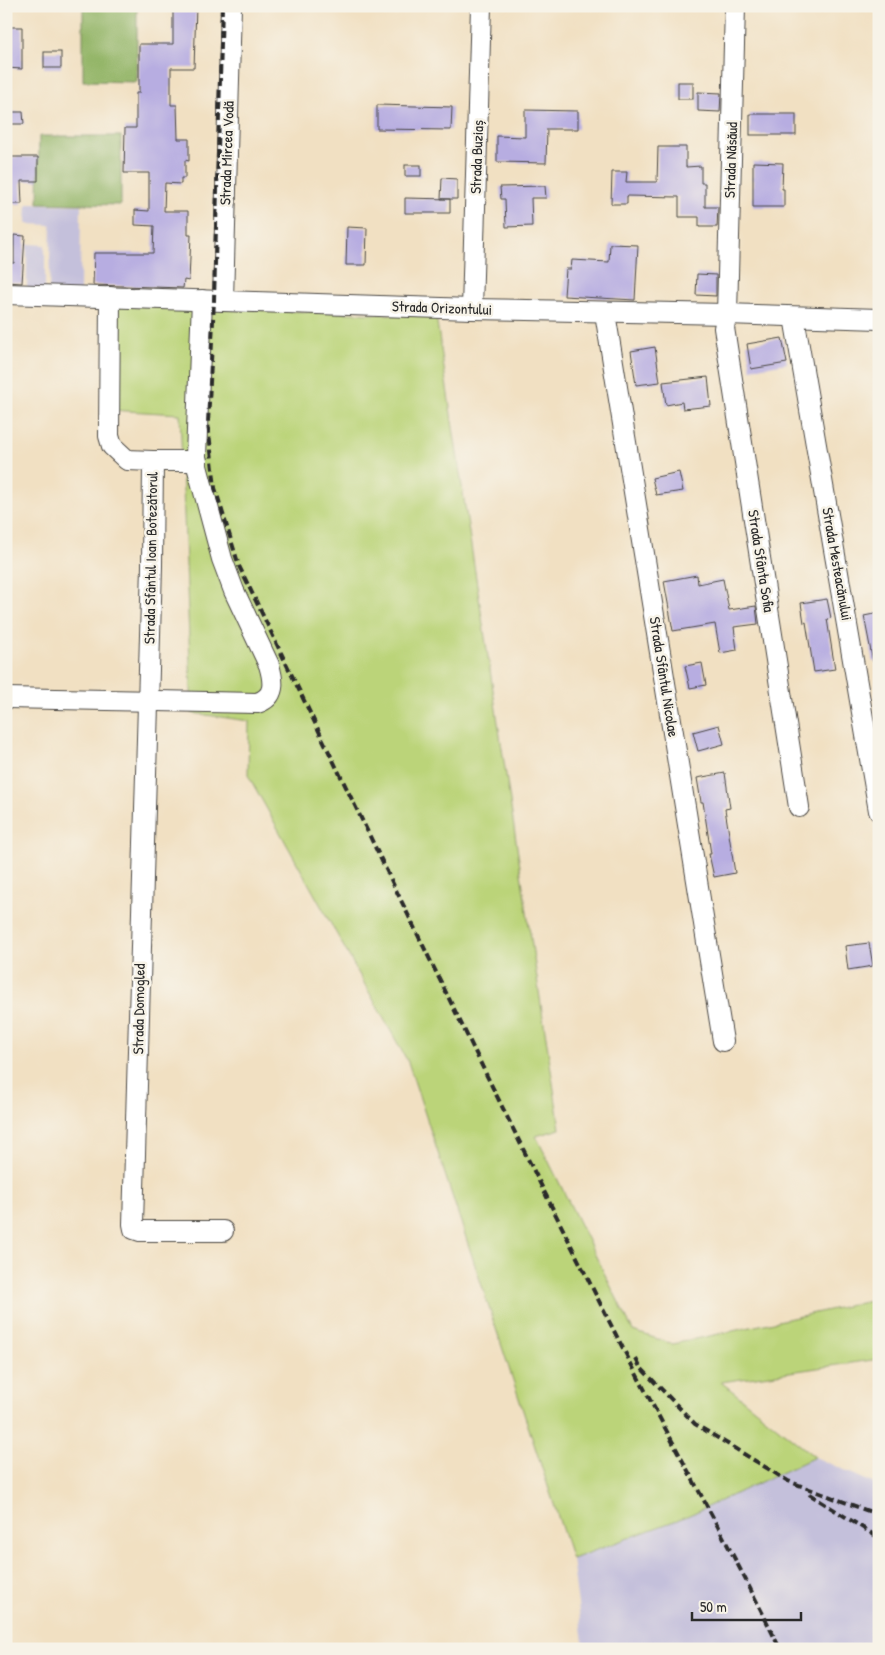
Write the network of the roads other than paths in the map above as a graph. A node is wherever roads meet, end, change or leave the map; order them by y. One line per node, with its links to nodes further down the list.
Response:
1 (231, 6): 7 (street, Strada Mircea Vodă)
2 (481, 6): 8 (street, Strada Buziaș)
3 (735, 6): 10 (street, Strada Năsăud)
4 (6, 294): 5 (street, Strada Orizontului)
5 (110, 297): 6 (street, Strada Orizontului); 13 (street, Strada Sfântul Ioan Botezătorul)
6 (202, 300): 7 (street, Strada Orizontului); 14 (street)
7 (223, 300): 8 (street, Strada Orizontului)
8 (472, 309): 9 (street, Strada Orizontului)
9 (605, 313): 10 (street, Strada Orizontului); 19 (street, Strada Sfântul Nicolae)
10 (727, 314): 11 (street, Strada Orizontului); 17 (street, Strada Sfânta Sofia)
11 (794, 317): 12 (street, Strada Orizontului); 18 (street, Strada Mesteacănului)
12 (879, 319)
13 (153, 461): 14 (street); 16 (street, Strada Sfântul Ioan Botezătorul)
14 (197, 461): 16 (street)
15 (6, 698): 16 (street)
16 (148, 701): 20 (street, Strada Domogled)
17 (799, 807)
18 (879, 812)
19 (724, 1041)
20 (222, 1231)

